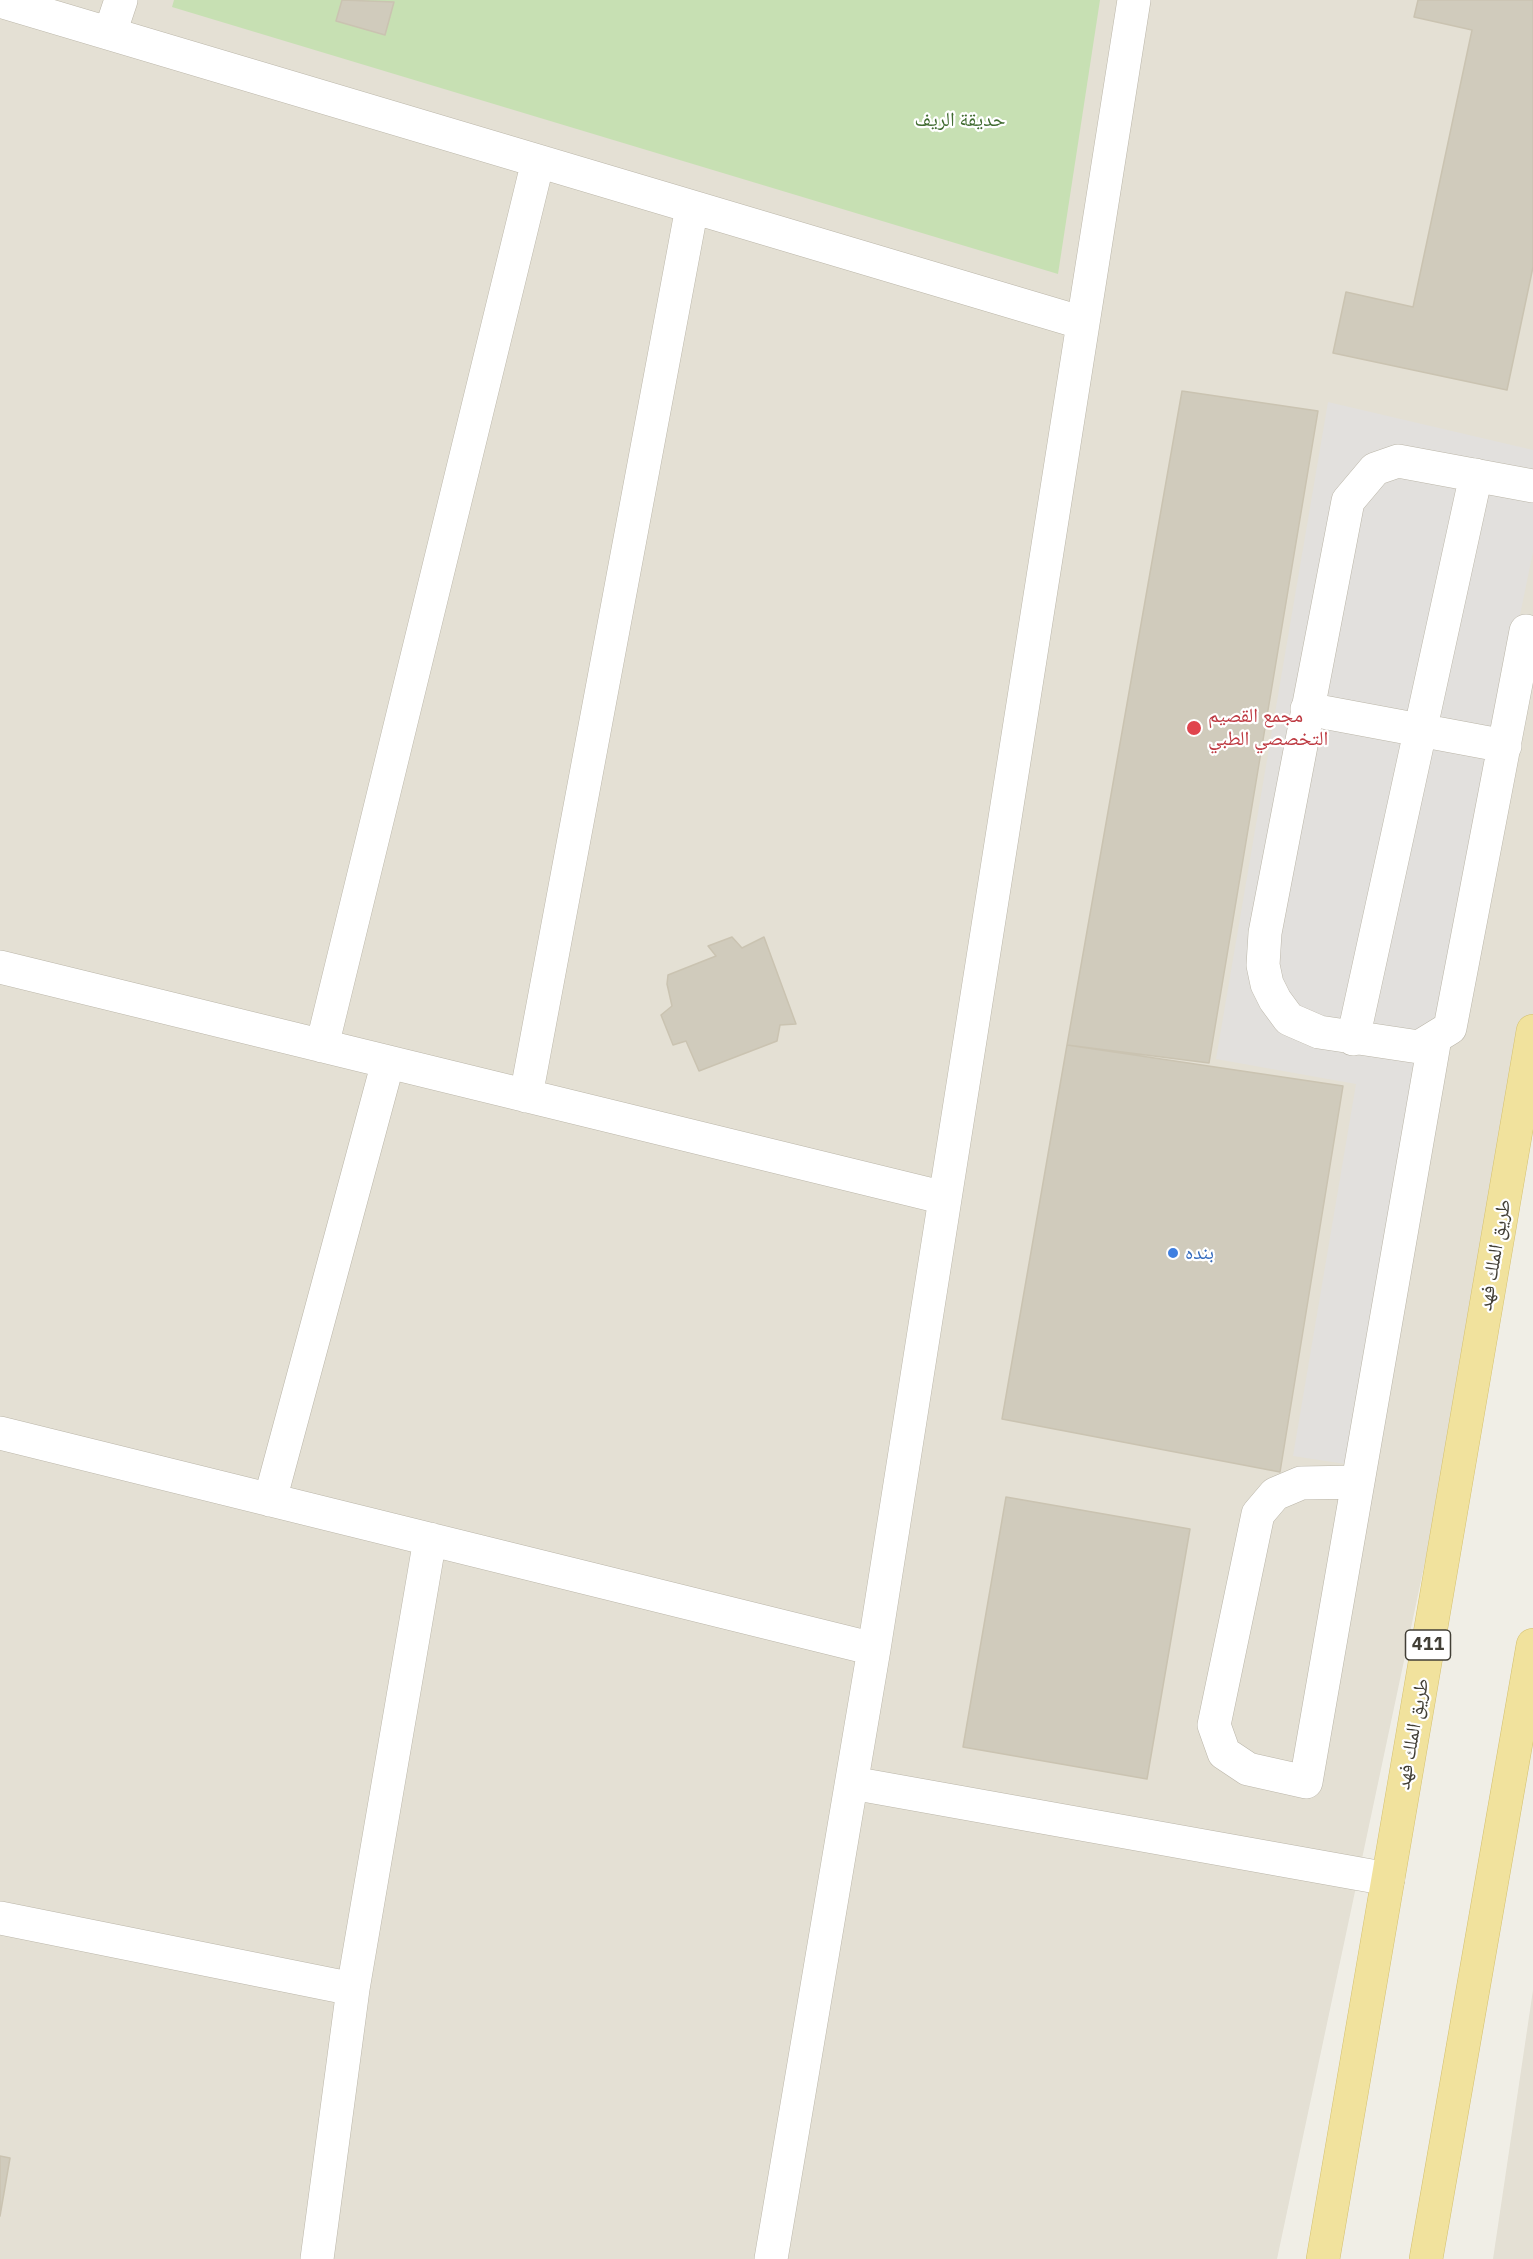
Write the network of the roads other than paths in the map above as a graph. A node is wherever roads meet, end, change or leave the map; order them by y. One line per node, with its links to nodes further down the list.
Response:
1 (121, 0): 4 (street)
2 (1134, 0): 7 (street)
3 (0, 1): 4 (street)
4 (110, 33): 5 (street)
5 (538, 161): 6 (street); 18 (street)
6 (692, 207): 7 (street); 20 (street)
7 (1083, 323): 21 (street)
8 (1476, 475): 9 (street); 11 (street); 12 (street)
9 (1532, 482)
10 (1526, 631): 13 (street)
11 (1308, 709): 12 (street); 17 (street)
12 (1420, 731): 13 (street); 17 (street)
13 (1505, 746): 16 (street)
14 (0, 967): 18 (street)
15 (1533, 1031): 30 (main road, طريق الملك فهد / 411)
16 (1435, 1038): 17 (street); 23 (street)
17 (1353, 1039)
18 (321, 1046): 19 (street)
19 (388, 1062): 20 (street); 24 (street)
20 (526, 1096): 21 (street)
21 (945, 1198): 27 (street)
22 (0, 1433): 24 (street)
23 (1358, 1482): 23 (street)
24 (270, 1500): 25 (street)
25 (430, 1539): 27 (street); 32 (street)
26 (1533, 1646): 28 (main road)
27 (874, 1649): 29 (street)
28 (1528, 1705): 36 (main road)
29 (852, 1783): 30 (street); 34 (street)
30 (1388, 1880): 35 (main road, طريق الملك فهد / 411)
31 (0, 1918): 32 (street)
32 (353, 1989): 33 (street)
33 (317, 2259)
34 (771, 2259)
35 (1323, 2259)
36 (1426, 2259)

